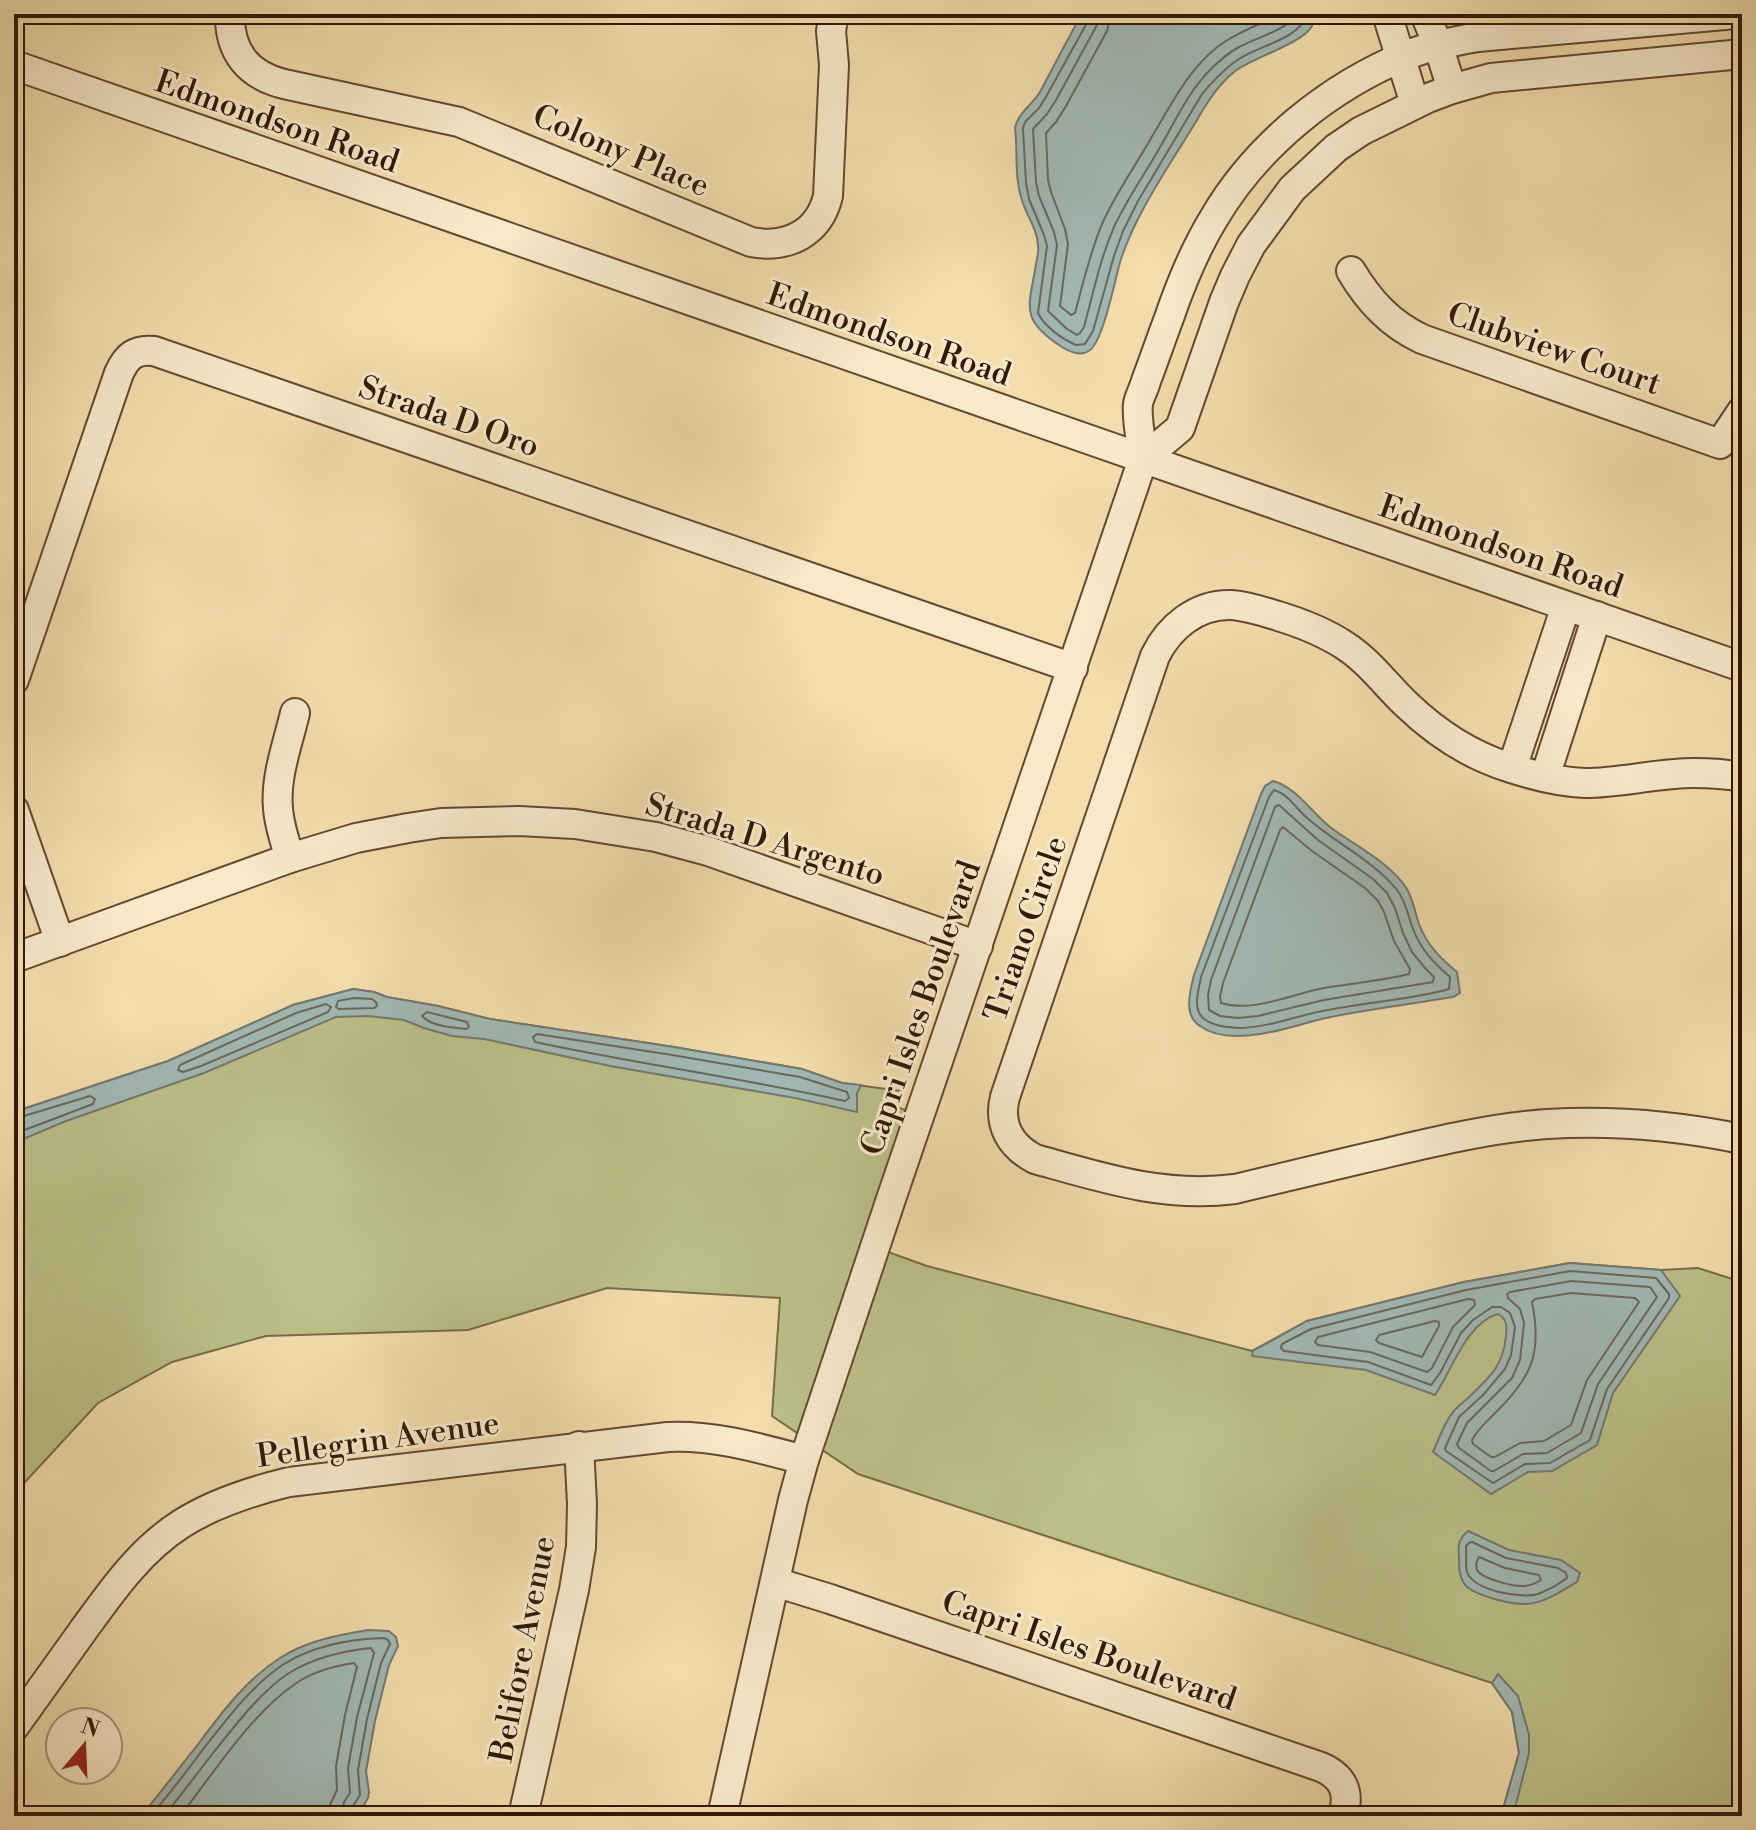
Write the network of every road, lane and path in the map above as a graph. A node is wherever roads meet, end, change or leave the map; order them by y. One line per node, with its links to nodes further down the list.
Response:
1 (230, 14): 2 (street, Colony Place)
2 (834, 14)
3 (1387, 14): 8 (street)
4 (1425, 14): 6 (street)
5 (1736, 14): 6 (street, Capri Isles Boulevard)
6 (1438, 45): 8 (street, Capri Isles Boulevard); 10 (street)
7 (1742, 54): 10 (street)
8 (1401, 58): 11 (street); 12 (street, Capri Isles Boulevard)
9 (14, 65): 16 (street, Edmondson Road)
10 (1452, 89): 11 (street)
11 (1415, 104): 14 (street)
12 (1194, 253): 14 (street); 16 (street, Capri Isles Boulevard)
13 (1351, 271): 15 (street, Clubview Court)
14 (1235, 276): 16 (street)
15 (1742, 411)
16 (1143, 459): 17 (street, Edmondson Road); 20 (street, Capri Isles Boulevard)
17 (1566, 606): 18 (street, Edmondson Road); 23 (street)
18 (1597, 616): 19 (street, Edmondson Road); 24 (street)
19 (1742, 667)
20 (1073, 668): 21 (street, Strada D Oro); 29 (street, Capri Isles Boulevard)
21 (14, 680)
22 (295, 713): 27 (street)
23 (1512, 768): 24 (street, Triano Circle); 31 (street, Triano Circle)
24 (1545, 777): 25 (street, Triano Circle)
25 (1742, 777)
26 (14, 810): 28 (street)
27 (290, 858): 28 (street, Strada D Argento); 29 (street, Strada D Argento)
28 (60, 942): 30 (street, Strada D Argento)
29 (978, 946): 33 (street, Capri Isles Boulevard)
30 (14, 958)
31 (1742, 1139)
32 (579, 1446): 33 (street, Pellegrin Avenue); 35 (street, Pellegrin Avenue); 36 (street, Belifore Avenue)
33 (804, 1460): 34 (street, Capri Isles Boulevard)
34 (775, 1582): 37 (street, Capri Isles Boulevard); 38 (street, Capri Isles Boulevard)
35 (14, 1727)
36 (523, 1816)
37 (722, 1816)
38 (1343, 1816)

